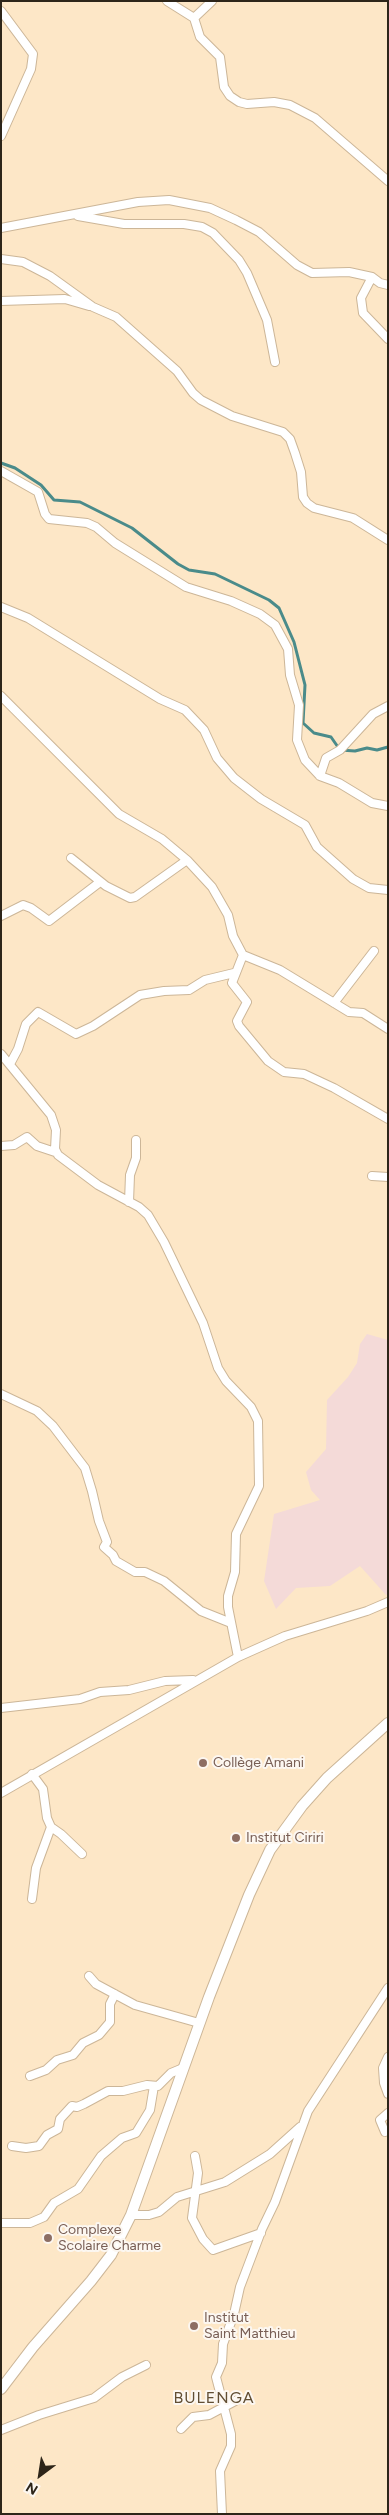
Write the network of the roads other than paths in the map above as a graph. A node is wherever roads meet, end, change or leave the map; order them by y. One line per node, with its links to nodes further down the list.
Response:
1 (167, 1): 4 (street)
2 (212, 1): 4 (street)
3 (1, 11): 5 (street)
4 (194, 18): 6 (street)
5 (1, 136)
6 (388, 181)
7 (71, 215): 8 (street); 10 (street); 15 (street)
8 (1, 228)
9 (1, 260): 13 (street)
10 (372, 277): 11 (street); 14 (street)
11 (388, 284)
12 (1, 301): 13 (street)
13 (93, 308): 17 (street)
14 (388, 339)
15 (275, 362)
16 (1, 471): 21 (street)
17 (388, 540)
18 (1, 607): 26 (street)
19 (1, 696): 24 (street)
20 (388, 706): 21 (street)
21 (320, 776): 22 (street)
22 (388, 806)
23 (71, 858): 25 (street)
24 (187, 860): 25 (street); 29 (street)
25 (100, 882): 27 (street)
26 (388, 890)
27 (1, 916)
28 (374, 952): 31 (street)
29 (243, 955): 30 (street); 31 (street)
30 (234, 973): 34 (street); 35 (street)
31 (334, 1003): 32 (street)
32 (388, 1028)
33 (1, 1054): 34 (street)
34 (10, 1064): 38 (street)
35 (388, 1119)
36 (136, 1140): 41 (street)
37 (1, 1146): 38 (street)
38 (55, 1152): 41 (street)
39 (372, 1176): 40 (street)
40 (388, 1177)
41 (129, 1202): 44 (street)
42 (1, 1394): 44 (street)
43 (388, 1602): 45 (street)
44 (231, 1623): 45 (street)
45 (238, 1657): 46 (street)
46 (197, 1679): 47 (street); 49 (street)
47 (1, 1708)
48 (388, 1723): 57 (street)
49 (32, 1774): 50 (street); 51 (street)
50 (1, 1792)
51 (51, 1827): 52 (street); 53 (street)
52 (82, 1854)
53 (32, 1899)
54 (89, 1976): 56 (street)
55 (388, 1988): 64 (street)
56 (114, 1994): 57 (street); 60 (street)
57 (199, 2023): 59 (street)
58 (388, 2057): 62 (street)
59 (183, 2068): 61 (street); 69 (street)
60 (30, 2076)
61 (154, 2086): 66 (street); 70 (street)
62 (388, 2094)
63 (388, 2113): 65 (street)
64 (302, 2125): 68 (street); 71 (street)
65 (385, 2132)
66 (12, 2146)
67 (194, 2156): 68 (street)
68 (197, 2192): 69 (street); 71 (street)
69 (131, 2216): 73 (street)
70 (1, 2223)
71 (261, 2232): 75 (street)
72 (146, 2365): 77 (street)
73 (1, 2389)
74 (237, 2400): 75 (street)
75 (224, 2408): 76 (street); 78 (street)
76 (181, 2429)
77 (1, 2430)
78 (222, 2514)

